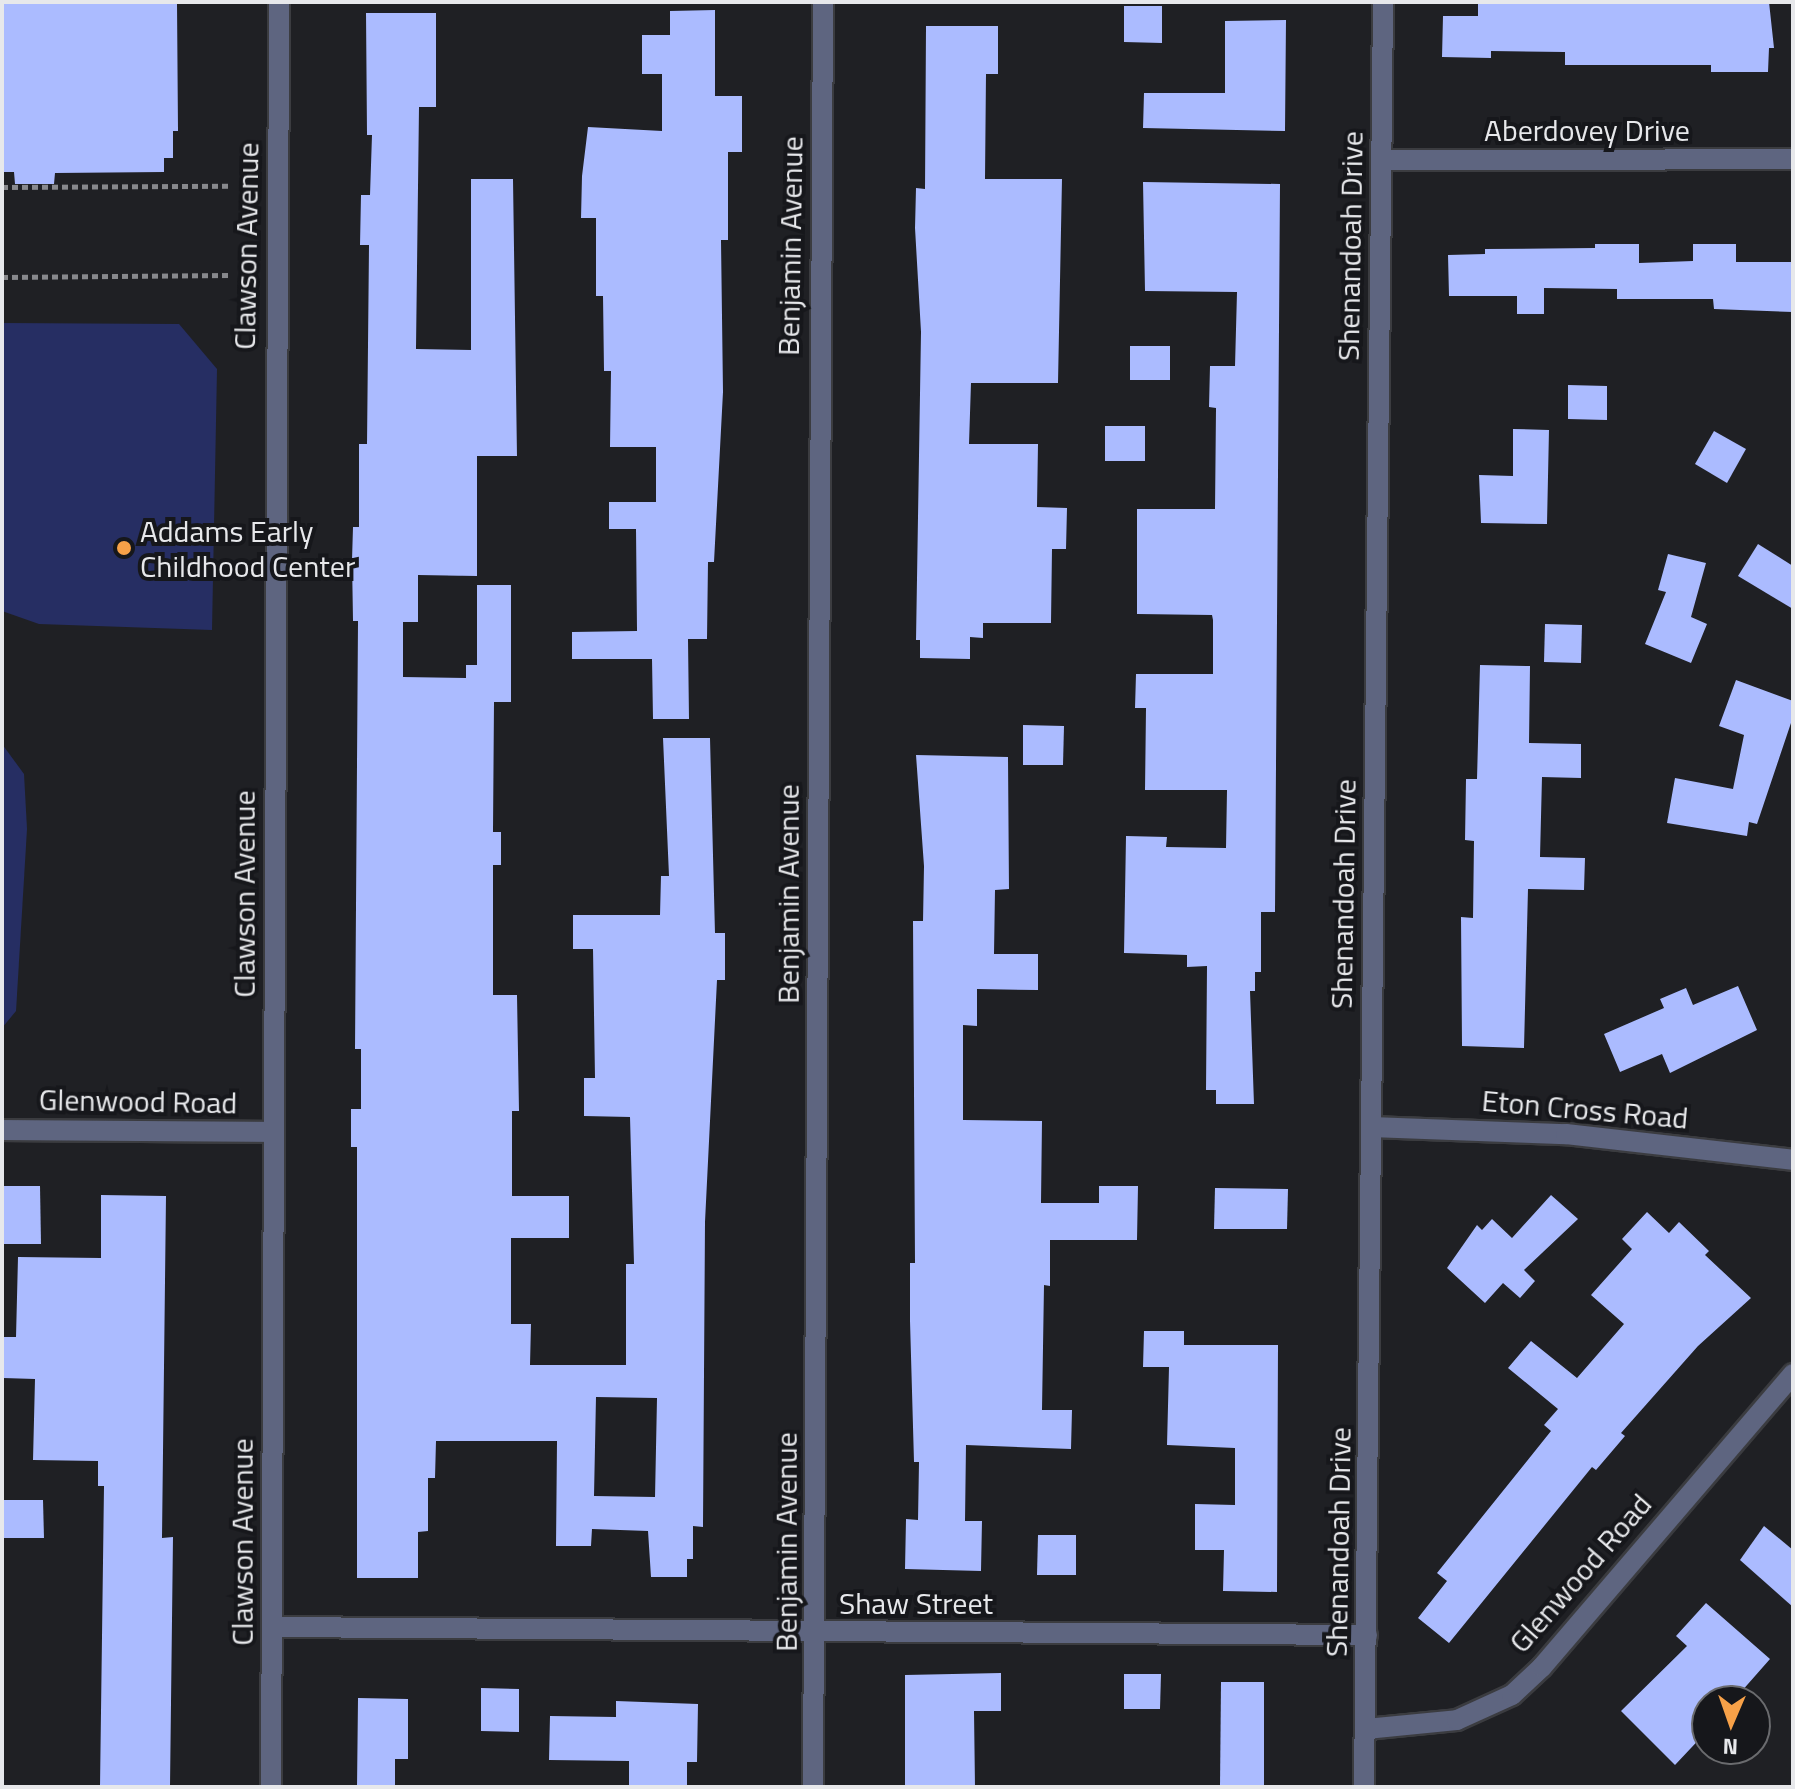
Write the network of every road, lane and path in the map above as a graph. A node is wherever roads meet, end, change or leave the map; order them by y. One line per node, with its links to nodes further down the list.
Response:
1 (279, 2): 12 (street, Clawson Avenue)
2 (823, 2): 16 (street, Benjamin Avenue)
3 (1383, 2): 5 (street, Shenandoah Drive)
4 (1793, 159): 5 (street, Aberdovey Drive)
5 (1381, 160): 10 (street, Shenandoah Drive)
6 (231, 186): 7 (path)
7 (2, 187)
8 (231, 275): 9 (path)
9 (2, 277)
10 (1371, 1127): 13 (street, Eton Cross Road); 17 (street, Shenandoah Drive)
11 (2, 1130): 12 (street, Glenwood Road)
12 (273, 1132): 15 (street, Clawson Avenue)
13 (1793, 1160)
14 (1793, 1374): 18 (street, Glenwood Road)
15 (272, 1627): 16 (street, Shaw Street); 19 (street, Clawson Avenue)
16 (816, 1632): 17 (street, Shaw Street); 20 (street, Benjamin Avenue)
17 (1367, 1635): 18 (street, Shenandoah Drive)
18 (1366, 1729): 21 (street, Shenandoah Drive)
19 (271, 1787)
20 (813, 1787)
21 (1364, 1787)

